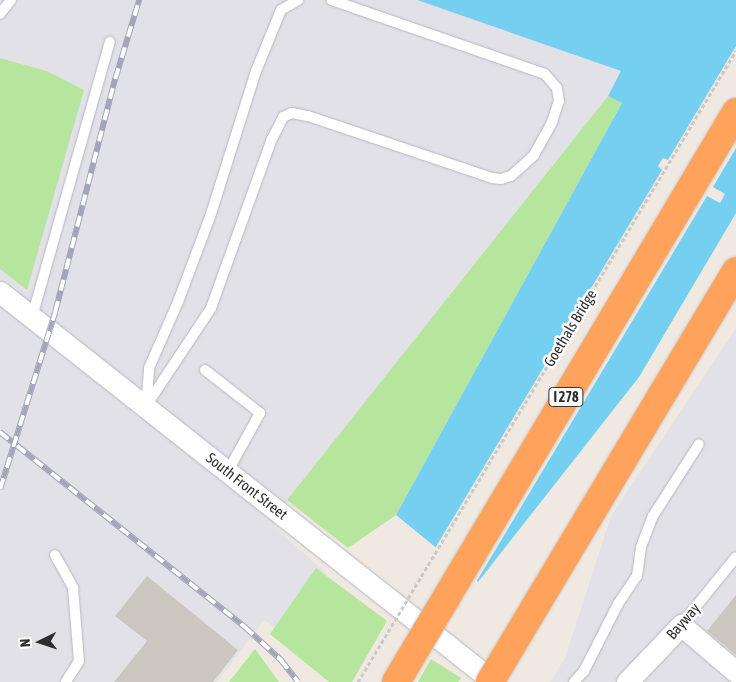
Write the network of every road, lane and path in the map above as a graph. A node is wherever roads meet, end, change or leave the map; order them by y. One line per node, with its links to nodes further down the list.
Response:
1 (11, 0): 4 (lane)
2 (298, 0): 12 (lane)
3 (331, 0): 12 (lane)
4 (0, 14)
5 (110, 42): 10 (lane)
6 (736, 52): 20 (path, Goethals Bridge, bridge)
7 (736, 112): 21 (highway, I 278, bridge)
8 (736, 271): 22 (highway, bridge)
9 (0, 292): 10 (street, South Front Street)
10 (32, 317): 12 (street, South Front Street)
11 (205, 370): 14 (lane)
12 (146, 406): 14 (street, South Front Street)
13 (699, 444): 23 (lane)
14 (228, 471): 22 (street, South Front Street)
15 (56, 555): 19 (lane)
16 (736, 557): 17 (lane, Bayway)
17 (681, 625): 18 (street); 24 (street, Bayway)
18 (736, 672)
19 (66, 682)
20 (358, 682)
21 (396, 682)
22 (492, 682)
23 (574, 682)
24 (626, 682)

